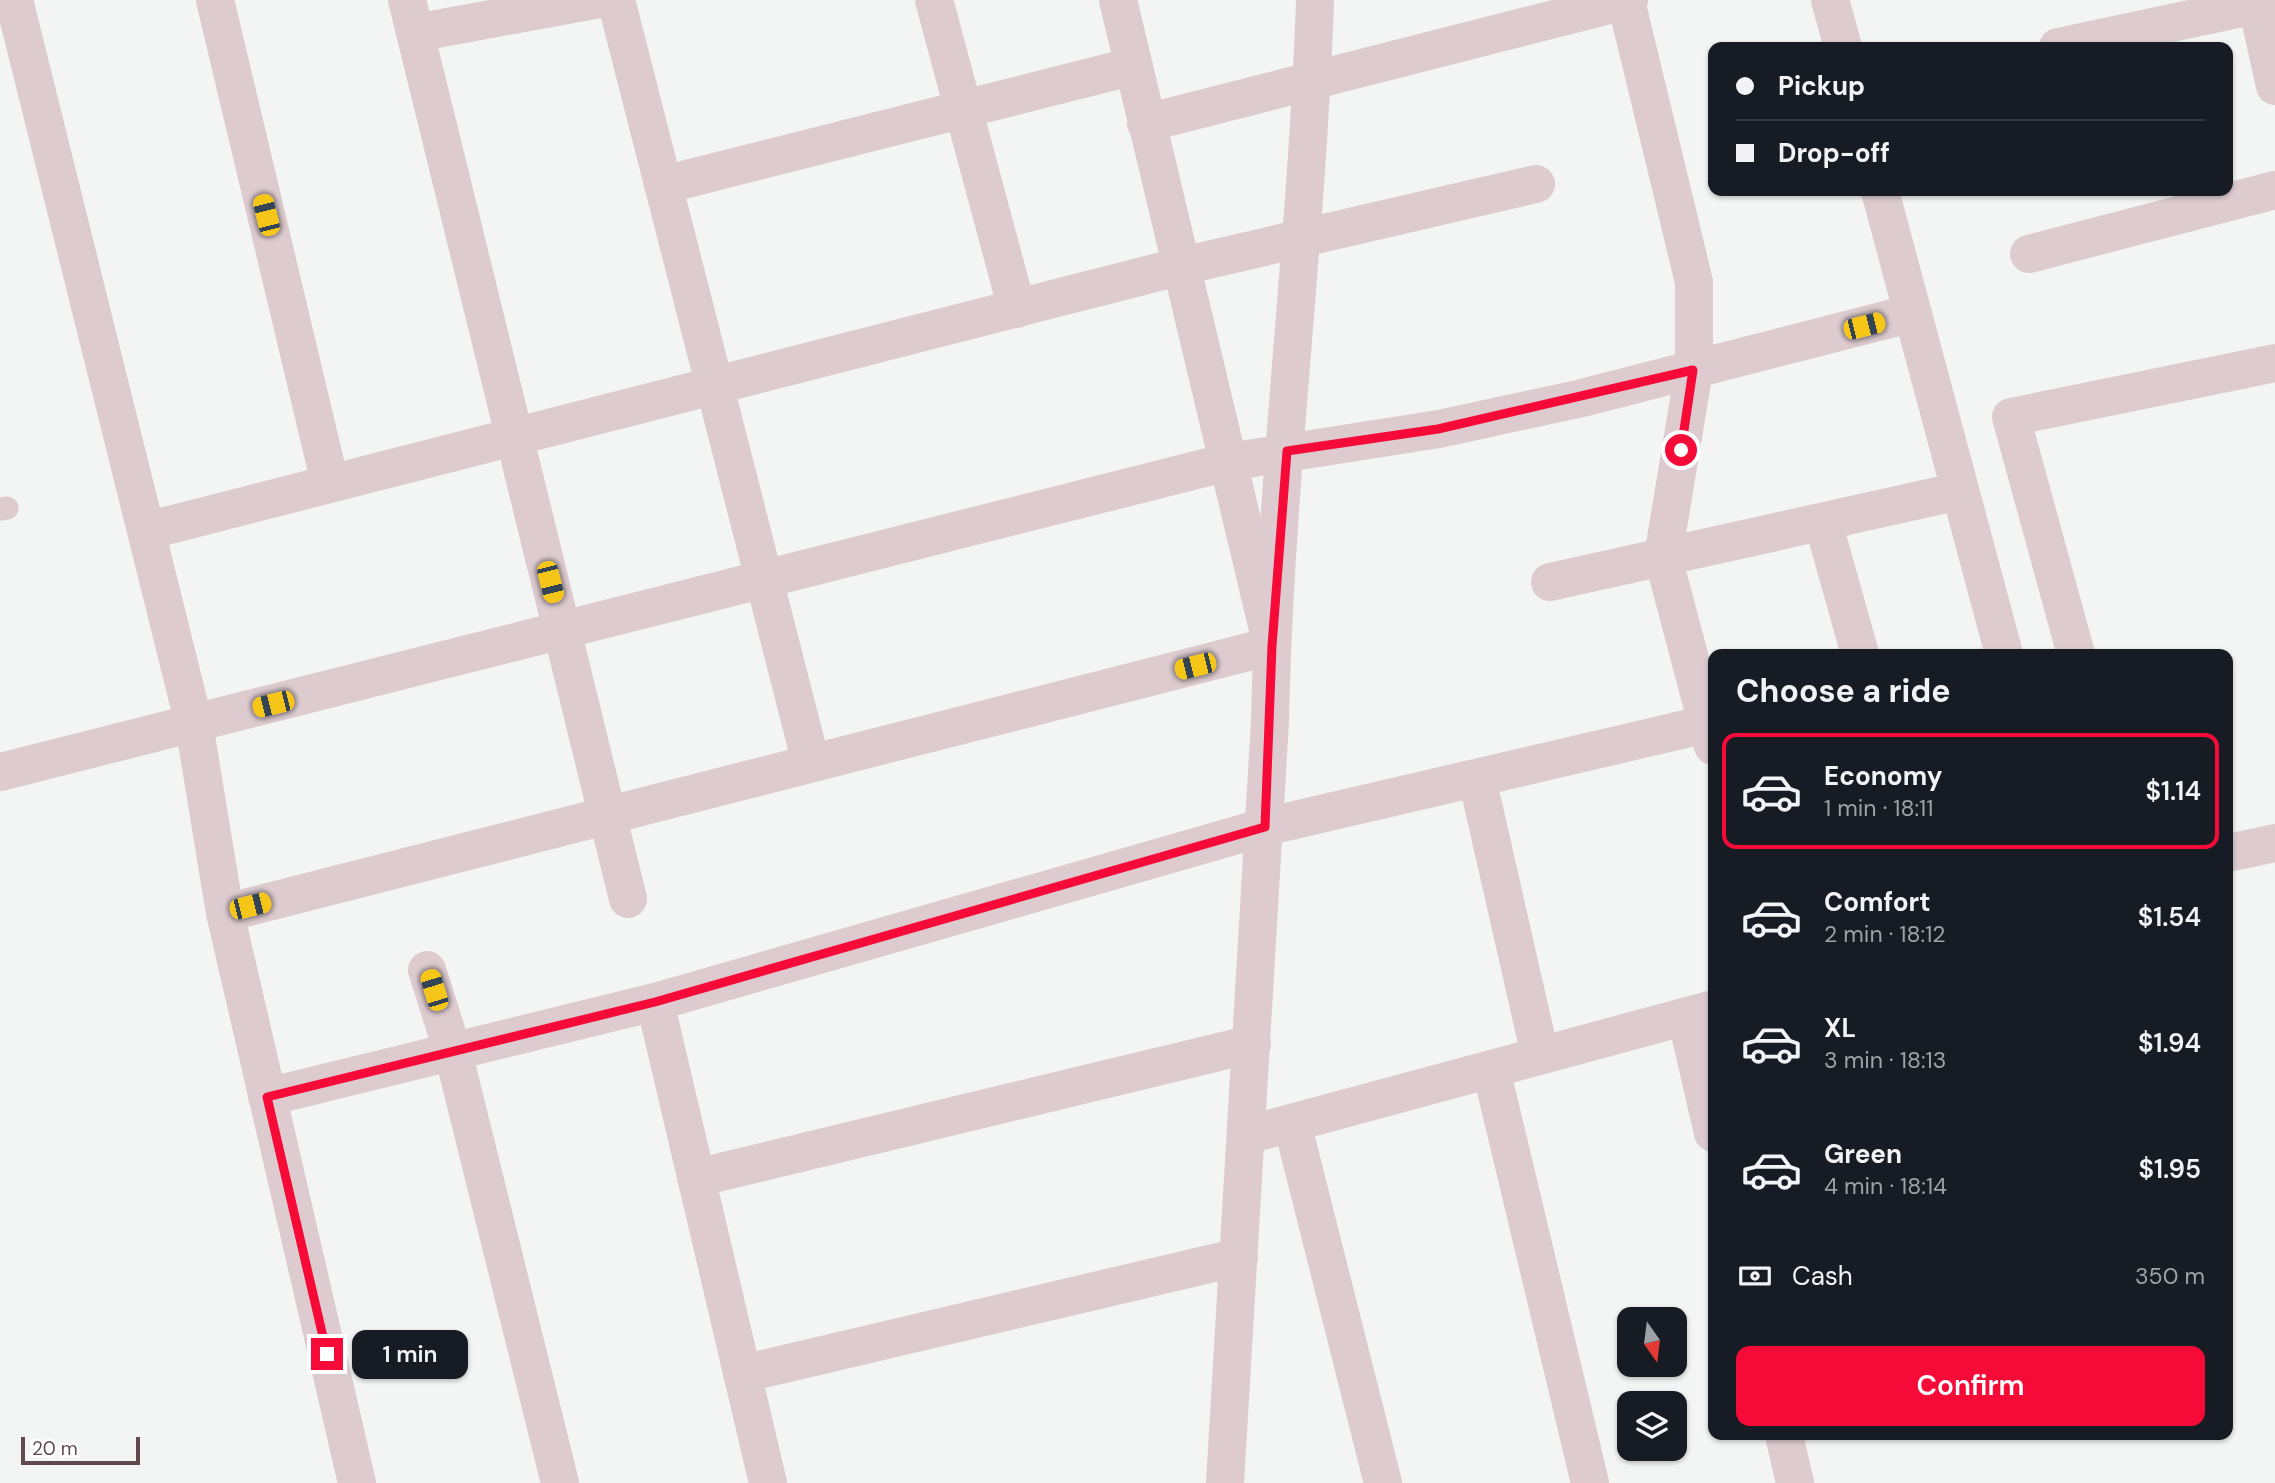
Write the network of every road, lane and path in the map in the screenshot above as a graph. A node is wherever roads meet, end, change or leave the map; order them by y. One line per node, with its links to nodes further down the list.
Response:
1 (15, 0): 37 (street)
2 (215, 0): 34 (street)
3 (594, 0): 11 (street)
4 (616, 0): 20 (street)
5 (934, 0): 17 (street)
6 (1118, 0): 14 (street)
7 (1315, 0): 15 (street)
8 (1628, 0): 15 (street); 29 (street)
9 (1830, 0): 12 (street)
10 (2266, 3): 13 (street); 16 (street)
11 (411, 16): 31 (street)
12 (1842, 42)
13 (2082, 42)
14 (1134, 66): 17 (street); 18 (street)
15 (1313, 82): 18 (street); 23 (street)
16 (2275, 86)
17 (963, 109): 20 (street); 26 (street)
18 (1146, 123): 25 (street)
19 (1536, 184): 23 (street)
20 (663, 185): 30 (street)
21 (2275, 190): 24 (street)
22 (1882, 196): 27 (street)
23 (1303, 238): 25 (street); 32 (street)
24 (2029, 254)
25 (1182, 266): 26 (street); 33 (street)
26 (1017, 309): 30 (street)
27 (1913, 313): 29 (street); 35 (street)
28 (2275, 363): 45 (street)
29 (1693, 370): 32 (street); 38 (street)
30 (714, 386): 31 (street); 39 (street)
31 (514, 437): 34 (street); 41 (street)
32 (1287, 451): 33 (street); 42 (street)
33 (1228, 462): 39 (street); 42 (street)
34 (330, 483): 37 (street)
35 (1960, 491): 36 (street); 44 (street)
36 (1823, 522): 38 (street); 43 (street)
37 (146, 531): 46 (street)
38 (1663, 557): 40 (street); 47 (street)
39 (764, 580): 41 (street); 49 (street)
40 (1550, 582)
41 (561, 631): 46 (street); 52 (street)
42 (1272, 646): 49 (street); 53 (street)
43 (1859, 649)
44 (2003, 649)
45 (2075, 649)
46 (194, 724): 50 (street); 57 (street)
47 (1708, 727)
48 (1708, 735): 51 (street)
49 (811, 764): 52 (street)
50 (0, 772)
51 (1478, 778): 53 (street); 63 (street)
52 (607, 816): 56 (street); 57 (street)
53 (1265, 827): 59 (street); 61 (street)
54 (2275, 843): 55 (street)
55 (2233, 852)
56 (628, 899)
57 (225, 913): 66 (street)
58 (428, 970): 62 (street)
59 (655, 1002): 62 (street); 69 (street)
60 (1700, 1013): 63 (street); 65 (street)
61 (1252, 1044): 68 (street); 69 (street)
62 (453, 1052): 66 (street); 74 (street)
63 (1540, 1055): 64 (street)
64 (1491, 1069): 67 (street); 78 (street)
65 (1708, 1087)
66 (267, 1097): 73 (street)
67 (1293, 1123): 68 (street); 77 (street)
68 (1247, 1135): 70 (street)
69 (696, 1178): 71 (street)
70 (1239, 1257): 71 (street); 76 (street)
71 (742, 1374): 75 (street)
72 (1785, 1440): 79 (street)
73 (357, 1483)
74 (560, 1483)
75 (768, 1483)
76 (1225, 1483)
77 (1383, 1483)
78 (1590, 1483)
79 (1795, 1483)

